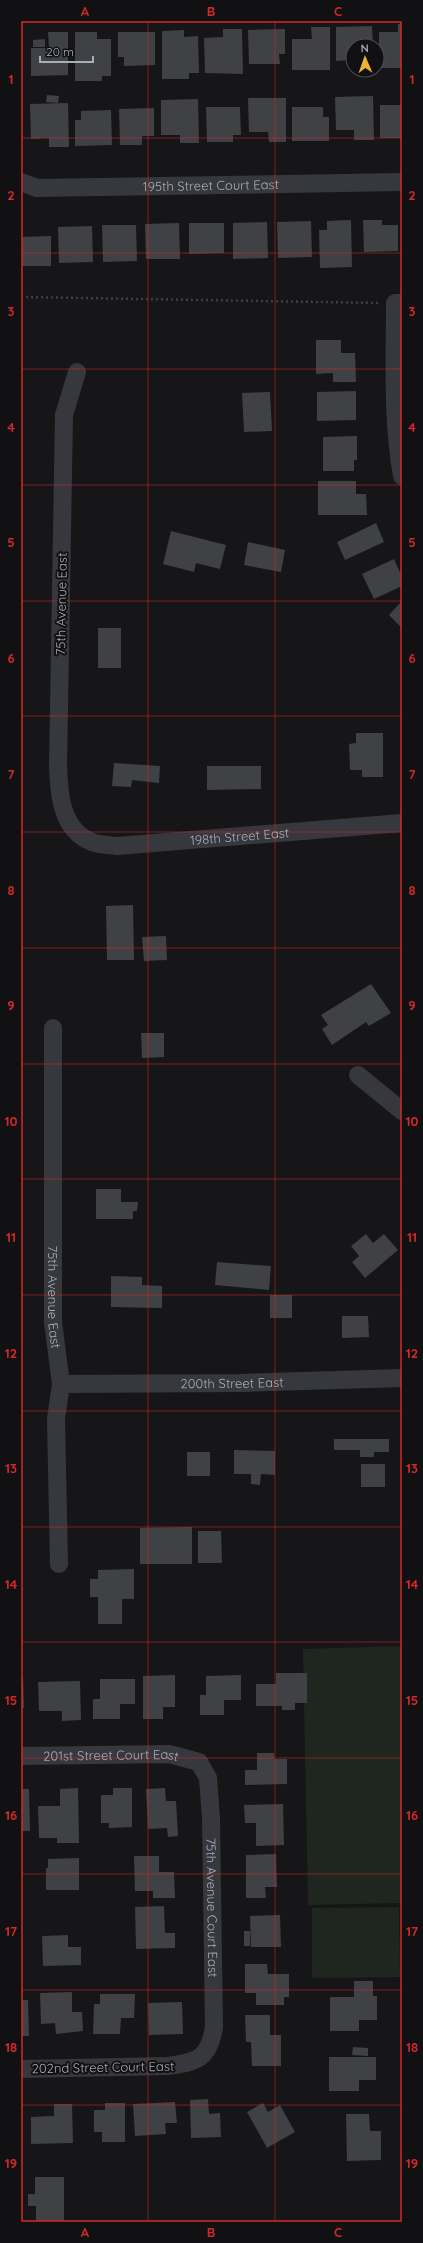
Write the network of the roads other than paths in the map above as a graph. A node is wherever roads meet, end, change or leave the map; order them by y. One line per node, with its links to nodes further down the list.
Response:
1 (21, 182): 2 (street, 195th Street Court East)
2 (402, 182)
3 (398, 303): 5 (street)
4 (77, 372): 8 (street, 75th Avenue East)
5 (399, 407): 6 (street)
6 (402, 476)
7 (402, 823): 8 (street, 198th Street East)
8 (79, 833)
9 (53, 1028): 13 (street, 75th Avenue East)
10 (358, 1075): 11 (street)
11 (402, 1111)
12 (402, 1378): 13 (street, 200th Street East)
13 (61, 1384): 14 (street, 75th Avenue East)
14 (59, 1564)
15 (21, 1756): 16 (street, 201st Street Court East)
16 (199, 1762): 17 (street, 75th Avenue Court East)
17 (205, 2053): 18 (street, 202nd Street Court East)
18 (21, 2069)

